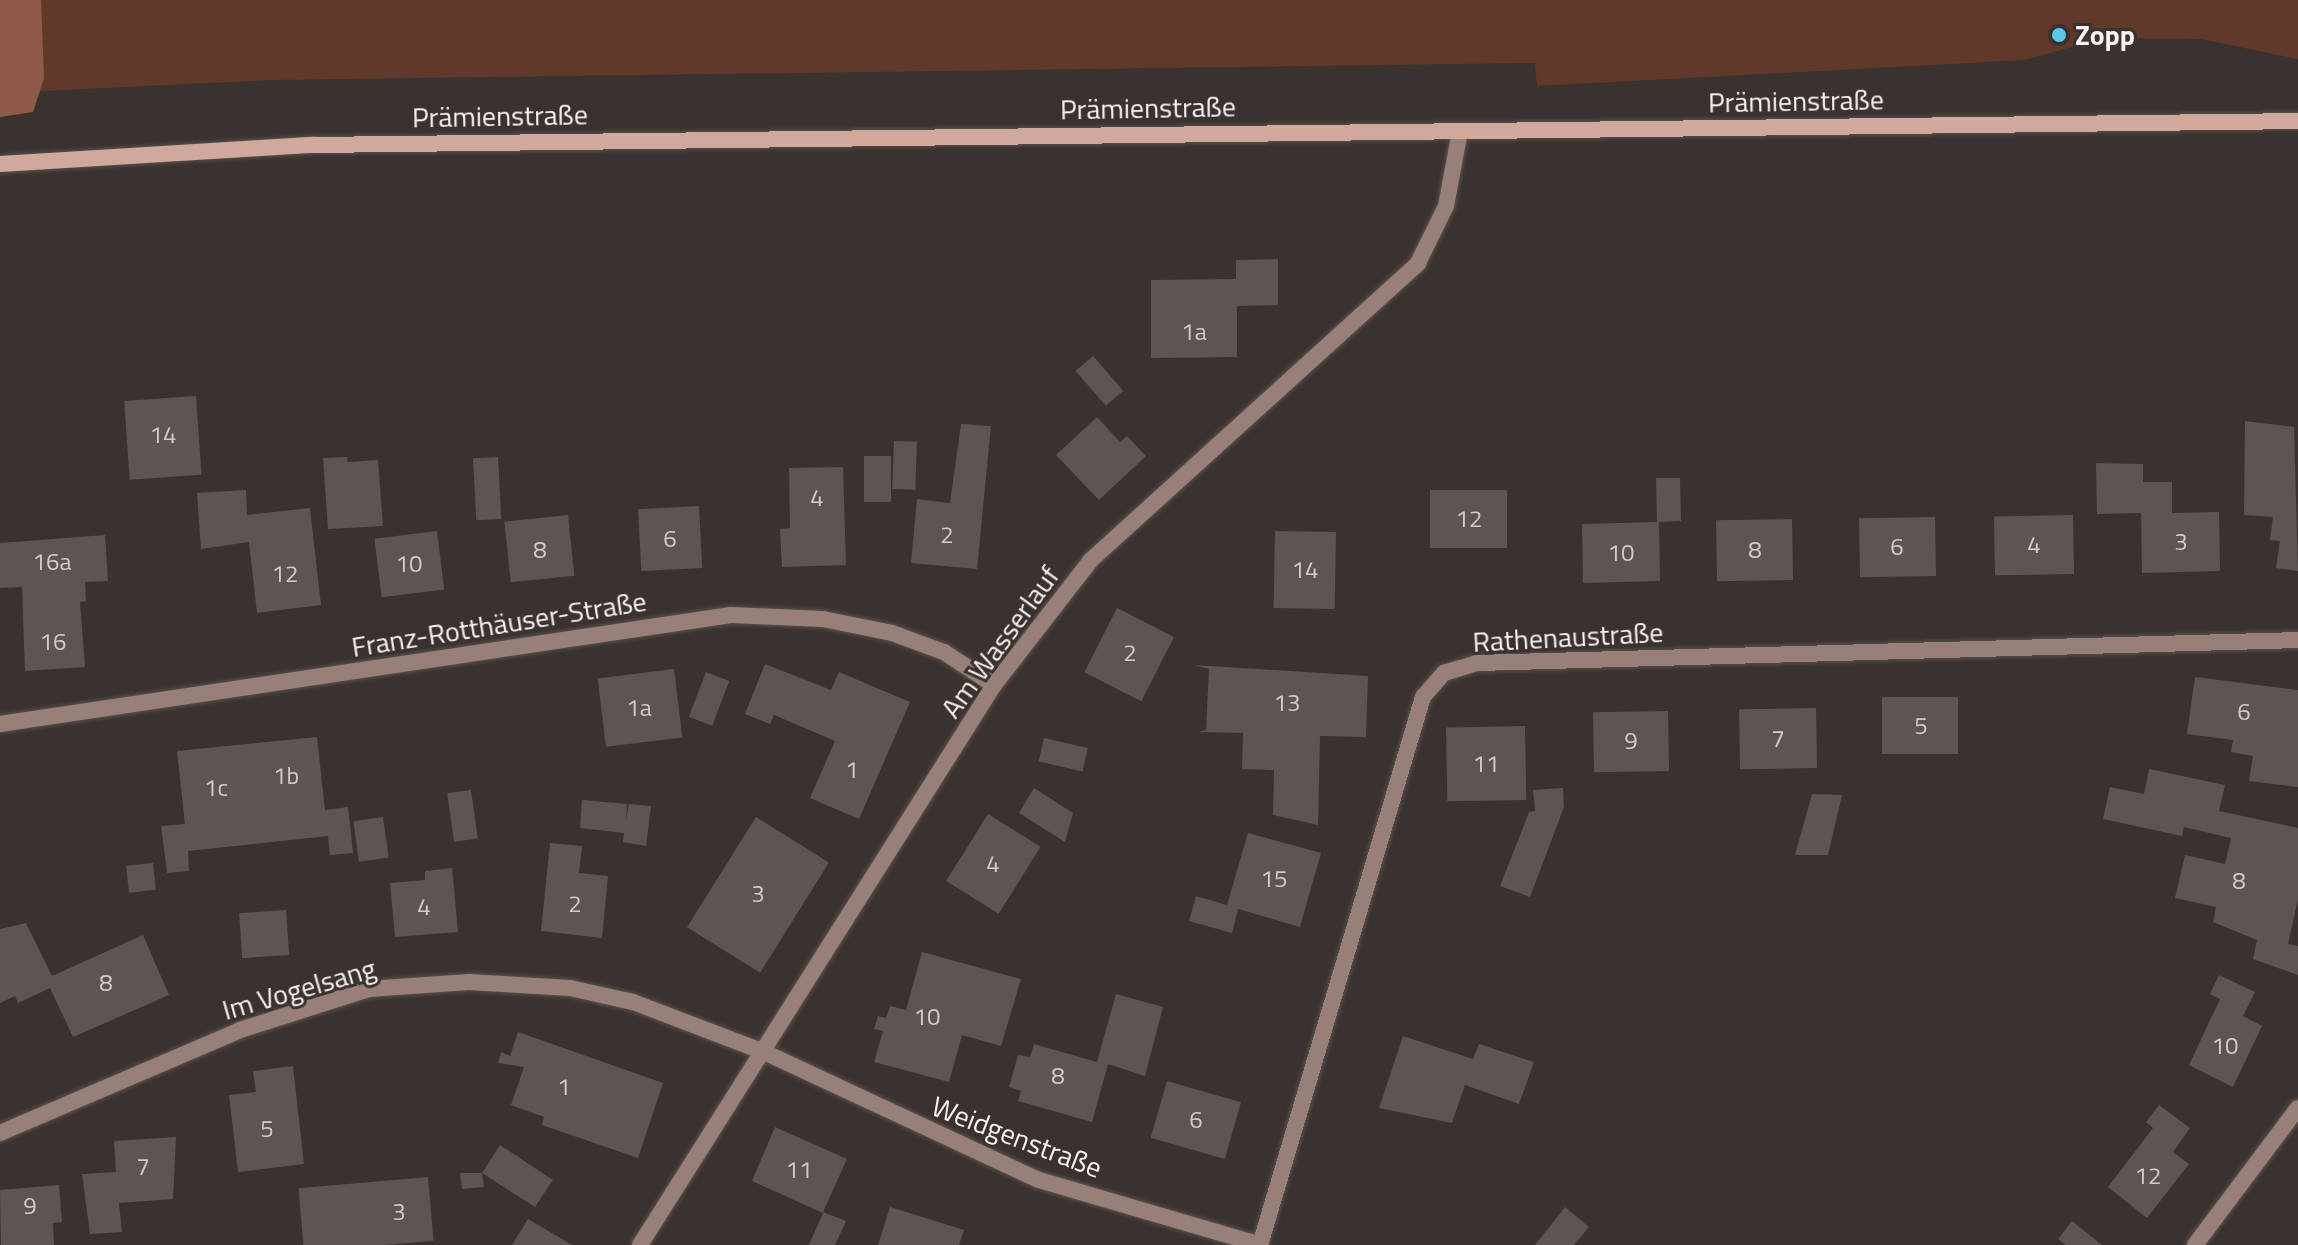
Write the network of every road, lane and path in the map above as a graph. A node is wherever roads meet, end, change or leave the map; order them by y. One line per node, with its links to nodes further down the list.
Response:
1 (2298, 121): 2 (main road, Prämienstraße)
2 (1460, 131): 3 (main road, Prämienstraße); 5 (street, Am Wasserlauf)
3 (0, 164)
4 (2298, 640): 11 (street, Rathenaustraße)
5 (994, 685): 6 (street, Franz-Rotthäuser-Straße); 7 (street, Am Wasserlauf)
6 (0, 724)
7 (764, 1052): 9 (street, Im Vogelsang); 10 (street, Am Wasserlauf); 11 (street, Weidgenstraße)
8 (2298, 1108): 12 (street)
9 (0, 1133)
10 (640, 1245)
11 (1260, 1245)
12 (2195, 1245)

